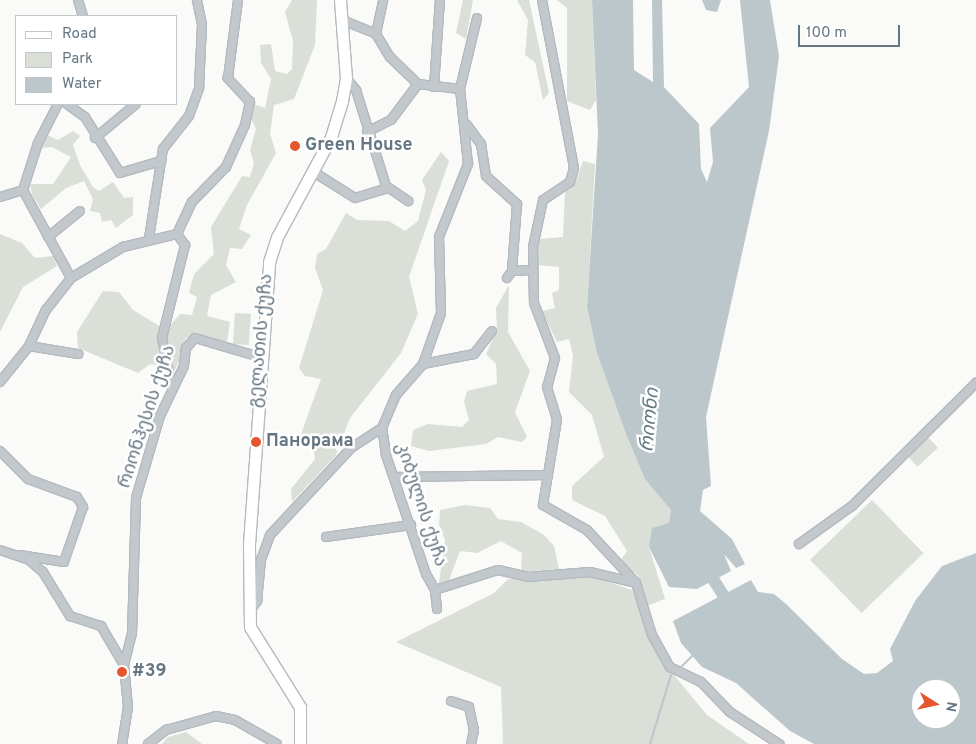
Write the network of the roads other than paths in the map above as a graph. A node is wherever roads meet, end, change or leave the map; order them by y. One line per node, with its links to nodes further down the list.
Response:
1 (78, 0): 8 (street)
2 (196, 0): 22 (street)
3 (238, 0): 29 (street)
4 (340, 0): 10 (main road, გელათის ქუჩა)
5 (383, 0): 11 (street)
6 (440, 0): 14 (street)
7 (542, 0): 32 (street)
8 (83, 15)
9 (477, 18): 15 (street)
10 (342, 20): 11 (street); 12 (main road, გელათის ქუჩა)
11 (376, 34): 13 (street)
12 (346, 78): 20 (street); 23 (main road, გელათის ქუჩა)
13 (418, 84): 14 (street); 20 (street)
14 (434, 87): 15 (street)
15 (460, 89): 19 (street, კიბულის ქუჩა)
16 (57, 105): 25 (street)
17 (68, 105): 21 (street)
18 (135, 105): 21 (street)
19 (466, 123): 32 (street); 38 (street, კიბულის ქუჩა)
20 (367, 132): 24 (street)
21 (95, 138): 22 (street)
22 (161, 161): 31 (street)
23 (312, 171): 24 (street); 37 (main road, გელათის ქუჩა)
24 (388, 188): 27 (street)
25 (22, 190): 26 (street); 30 (street)
26 (0, 196)
27 (408, 201)
28 (80, 211): 30 (street)
29 (178, 234): 31 (street); 41 (street)
30 (48, 237): 33 (street)
31 (149, 238): 33 (street)
32 (532, 270): 44 (street)
33 (71, 278): 35 (street)
34 (492, 331): 38 (street)
35 (29, 346): 36 (street); 39 (street)
36 (78, 354)
37 (260, 356): 41 (street, რიონჰესის ქუჩა); 54 (main road, გელათის ქუჩა)
38 (424, 364): 42 (street, კიბულის ქუჩა)
39 (0, 382)
40 (976, 383): 48 (street)
41 (172, 387): 55 (street, რიონჰესის ქუჩა)
42 (382, 428): 45 (street, კიბულის ქუჩა); 54 (street)
43 (0, 451): 50 (street)
44 (548, 475): 45 (street); 51 (street)
45 (394, 477): 46 (street, კიბულის ქუჩა)
46 (411, 525): 47 (street); 52 (street, კიბულის ქუჩა)
47 (326, 537)
48 (799, 544)
49 (0, 550): 50 (street)
50 (18, 555): 55 (street)
51 (636, 583): 52 (street, კიბულის ქუჩა); 62 (street)
52 (435, 590): 53 (street)
53 (437, 609)
54 (249, 613): 60 (main road, გელათის ქუჩა)
55 (124, 665): 57 (street)
56 (452, 701): 61 (street)
57 (122, 744)
58 (148, 744): 59 (street)
59 (277, 744)
60 (300, 744)
61 (470, 744)
62 (779, 744)

